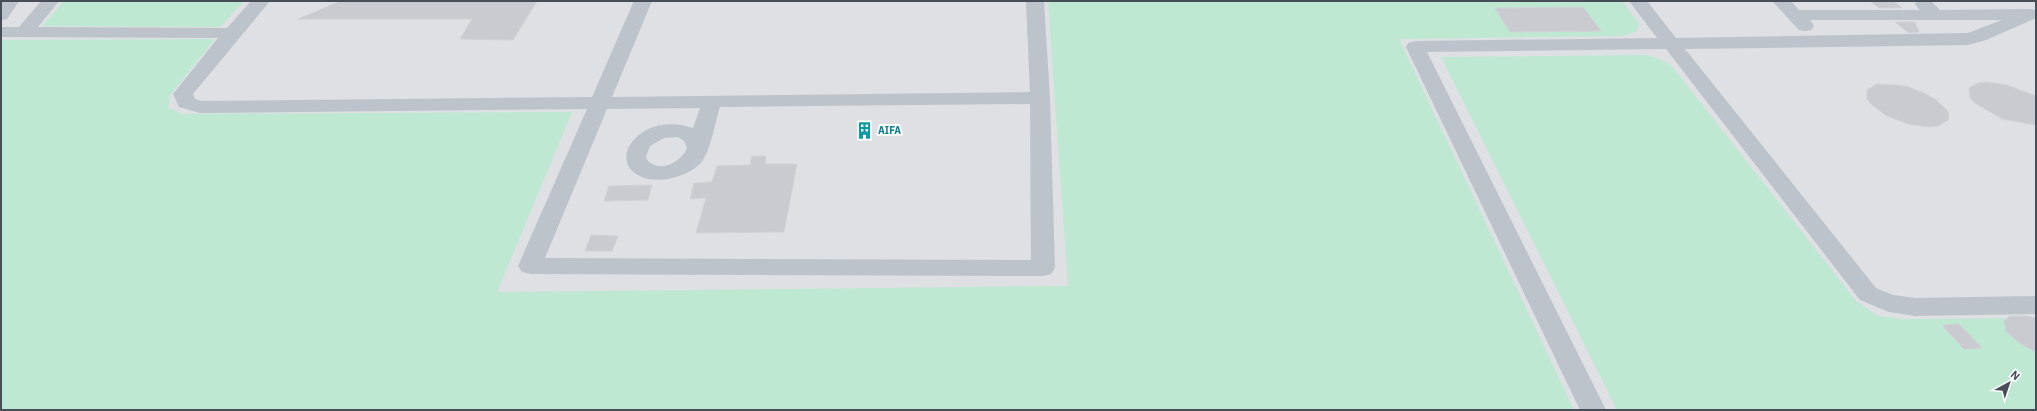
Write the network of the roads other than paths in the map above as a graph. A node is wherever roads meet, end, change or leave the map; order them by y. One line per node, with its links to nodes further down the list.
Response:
1 (10, 1): 11 (lane)
2 (50, 1): 13 (lane)
3 (261, 1): 15 (lane)
4 (643, 1): 20 (lane)
5 (1035, 1): 18 (lane)
6 (1638, 1): 17 (lane)
7 (1780, 1): 12 (lane)
8 (1920, 1): 9 (lane)
9 (1935, 14): 10 (lane); 12 (lane)
10 (2033, 14): 16 (lane)
11 (1, 15)
12 (1795, 16): 16 (lane)
13 (24, 31): 14 (lane); 15 (lane)
14 (1, 32)
15 (232, 33): 20 (lane)
16 (1820, 41): 17 (lane)
17 (1671, 43): 22 (lane); 23 (lane)
18 (1040, 98): 19 (lane); 20 (lane)
19 (712, 101): 20 (lane); 21 (lane)
20 (600, 102)
21 (696, 148): 21 (lane)
22 (2036, 305)
23 (1593, 410)

